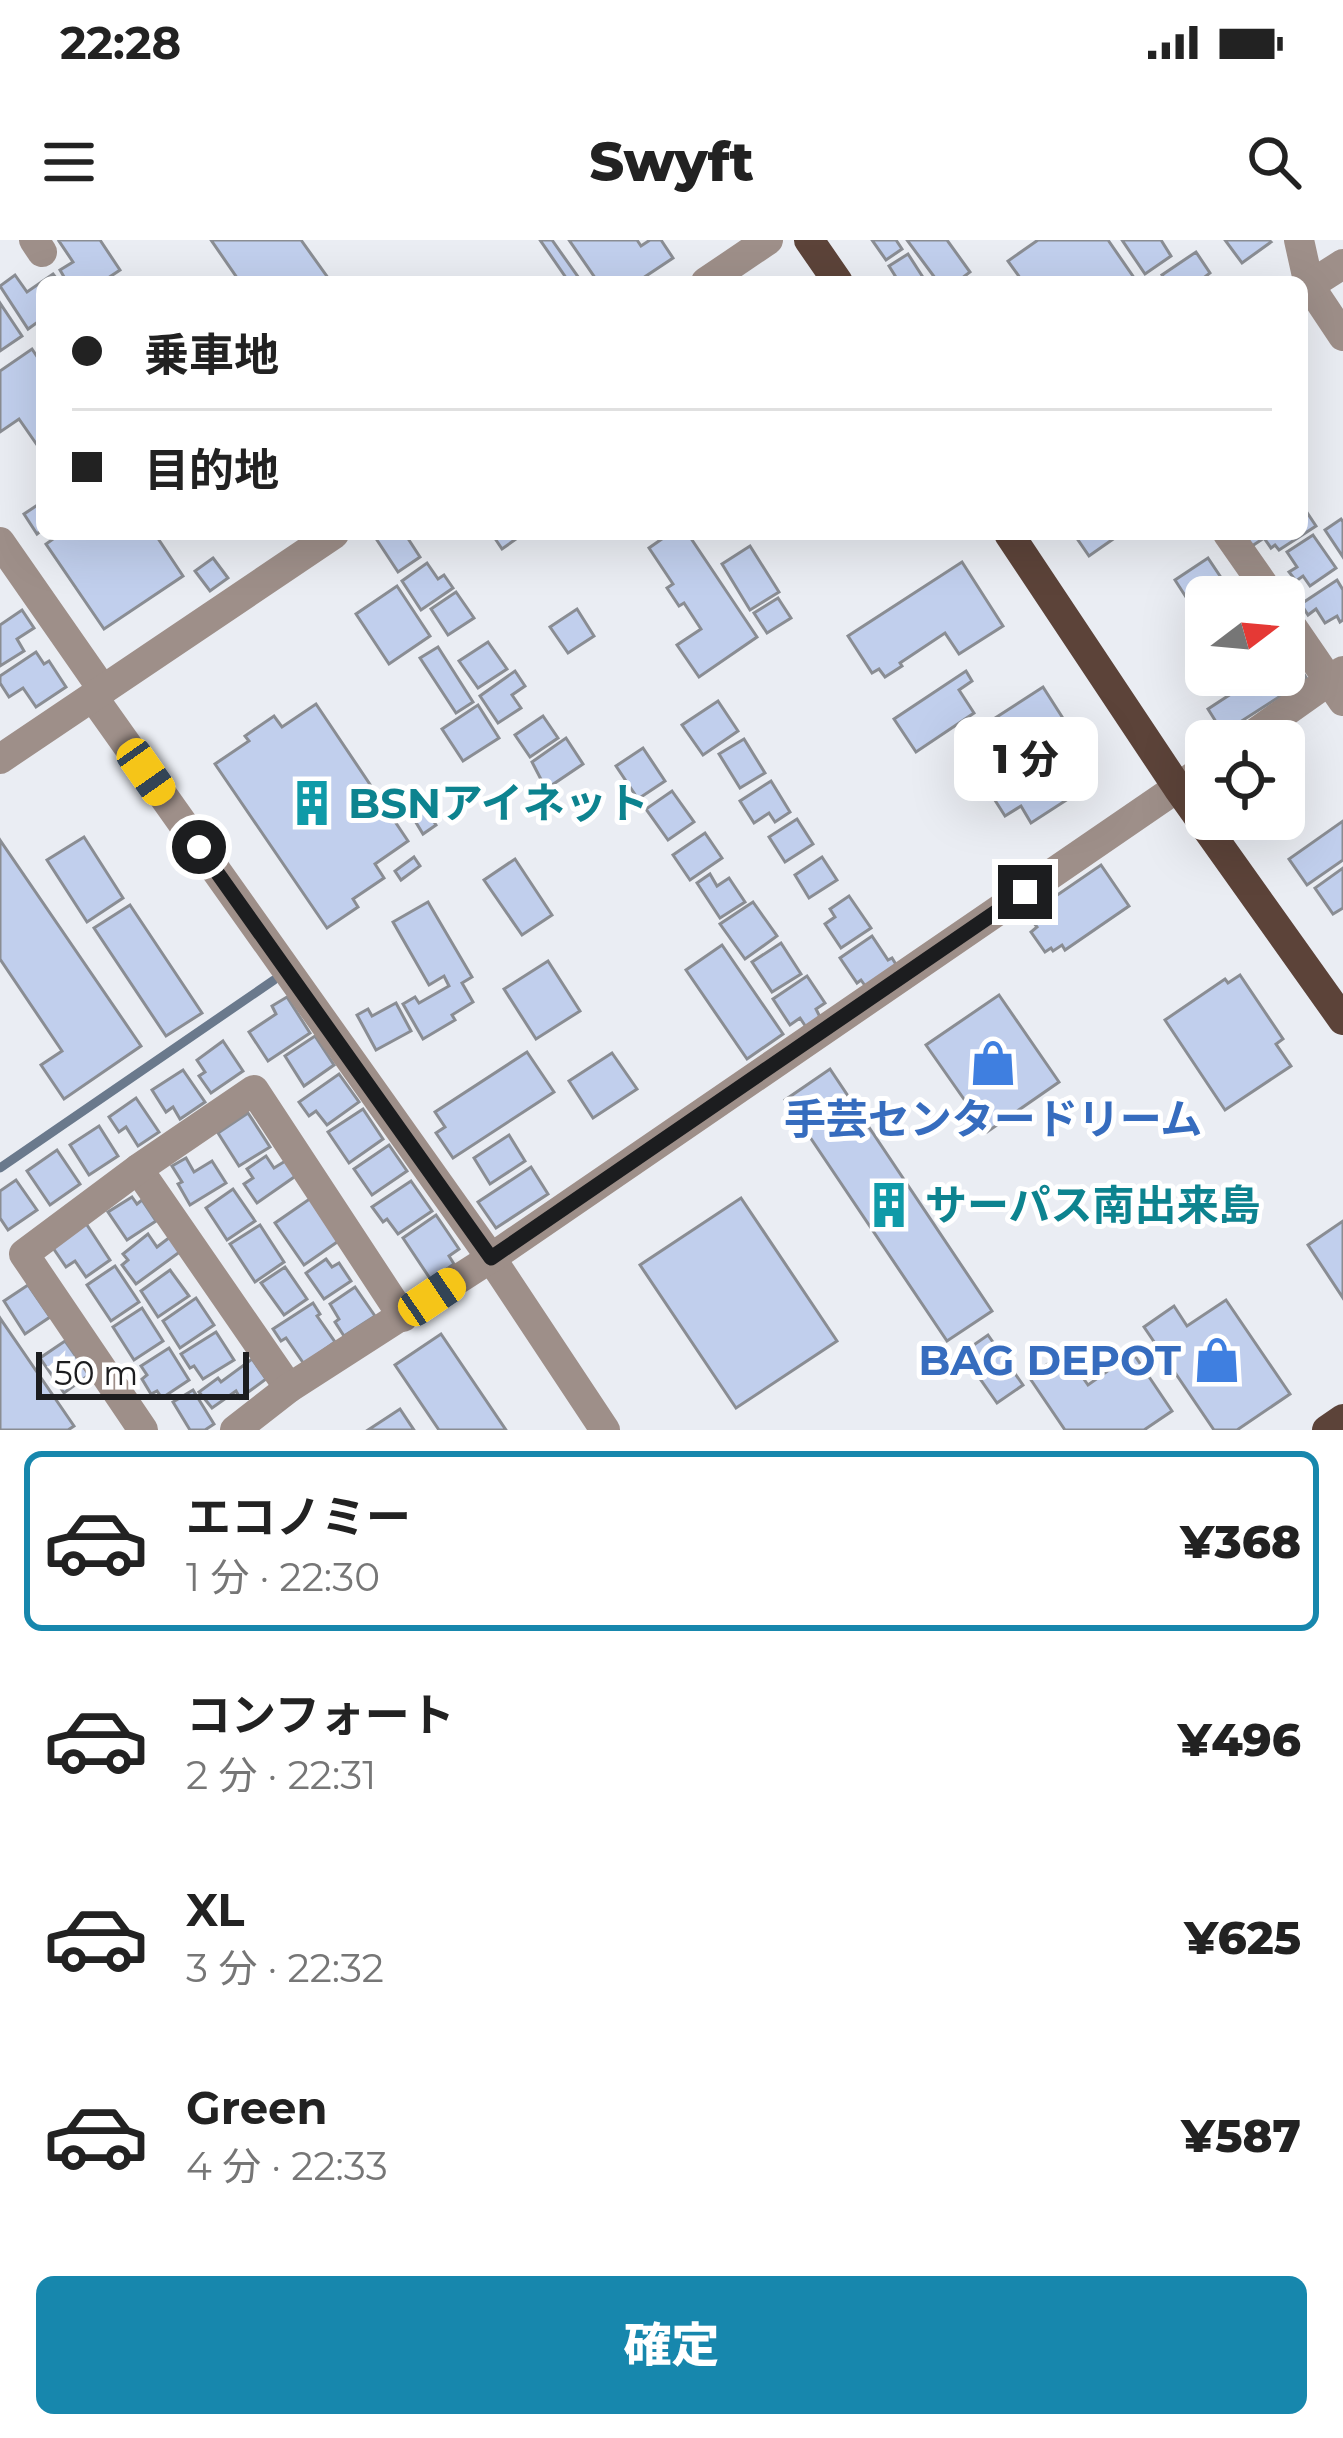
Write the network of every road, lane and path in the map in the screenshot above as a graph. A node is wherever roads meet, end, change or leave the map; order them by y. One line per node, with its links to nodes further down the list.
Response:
1 (768, 240): 5 (street)
2 (809, 240): 6 (main road)
3 (1299, 240): 7 (street)
4 (1343, 264): 8 (street)
5 (715, 276)
6 (834, 276)
7 (1304, 276)
8 (1308, 287)
9 (1308, 291): 10 (street)
10 (1343, 336)
11 (325, 540): 18 (street)
12 (1013, 540): 22 (main road)
13 (1232, 540): 15 (street)
14 (0, 542): 18 (street)
15 (1257, 576)
16 (1305, 642): 17 (street)
17 (1338, 684): 19 (street)
18 (98, 693): 20 (street); 25 (street)
19 (1279, 720)
20 (0, 759)
21 (1185, 783): 22 (street)
22 (1178, 788): 23 (main road); 25 (street)
23 (1343, 1020)
24 (138, 1169): 26 (street); 27 (street); 29 (street)
25 (491, 1258): 26 (street); 31 (street)
26 (403, 1317): 27 (street)
27 (289, 1388): 30 (street)
28 (1343, 1419): 32 (main road)
29 (143, 1430)
30 (235, 1430)
31 (605, 1430)
32 (1327, 1430)

